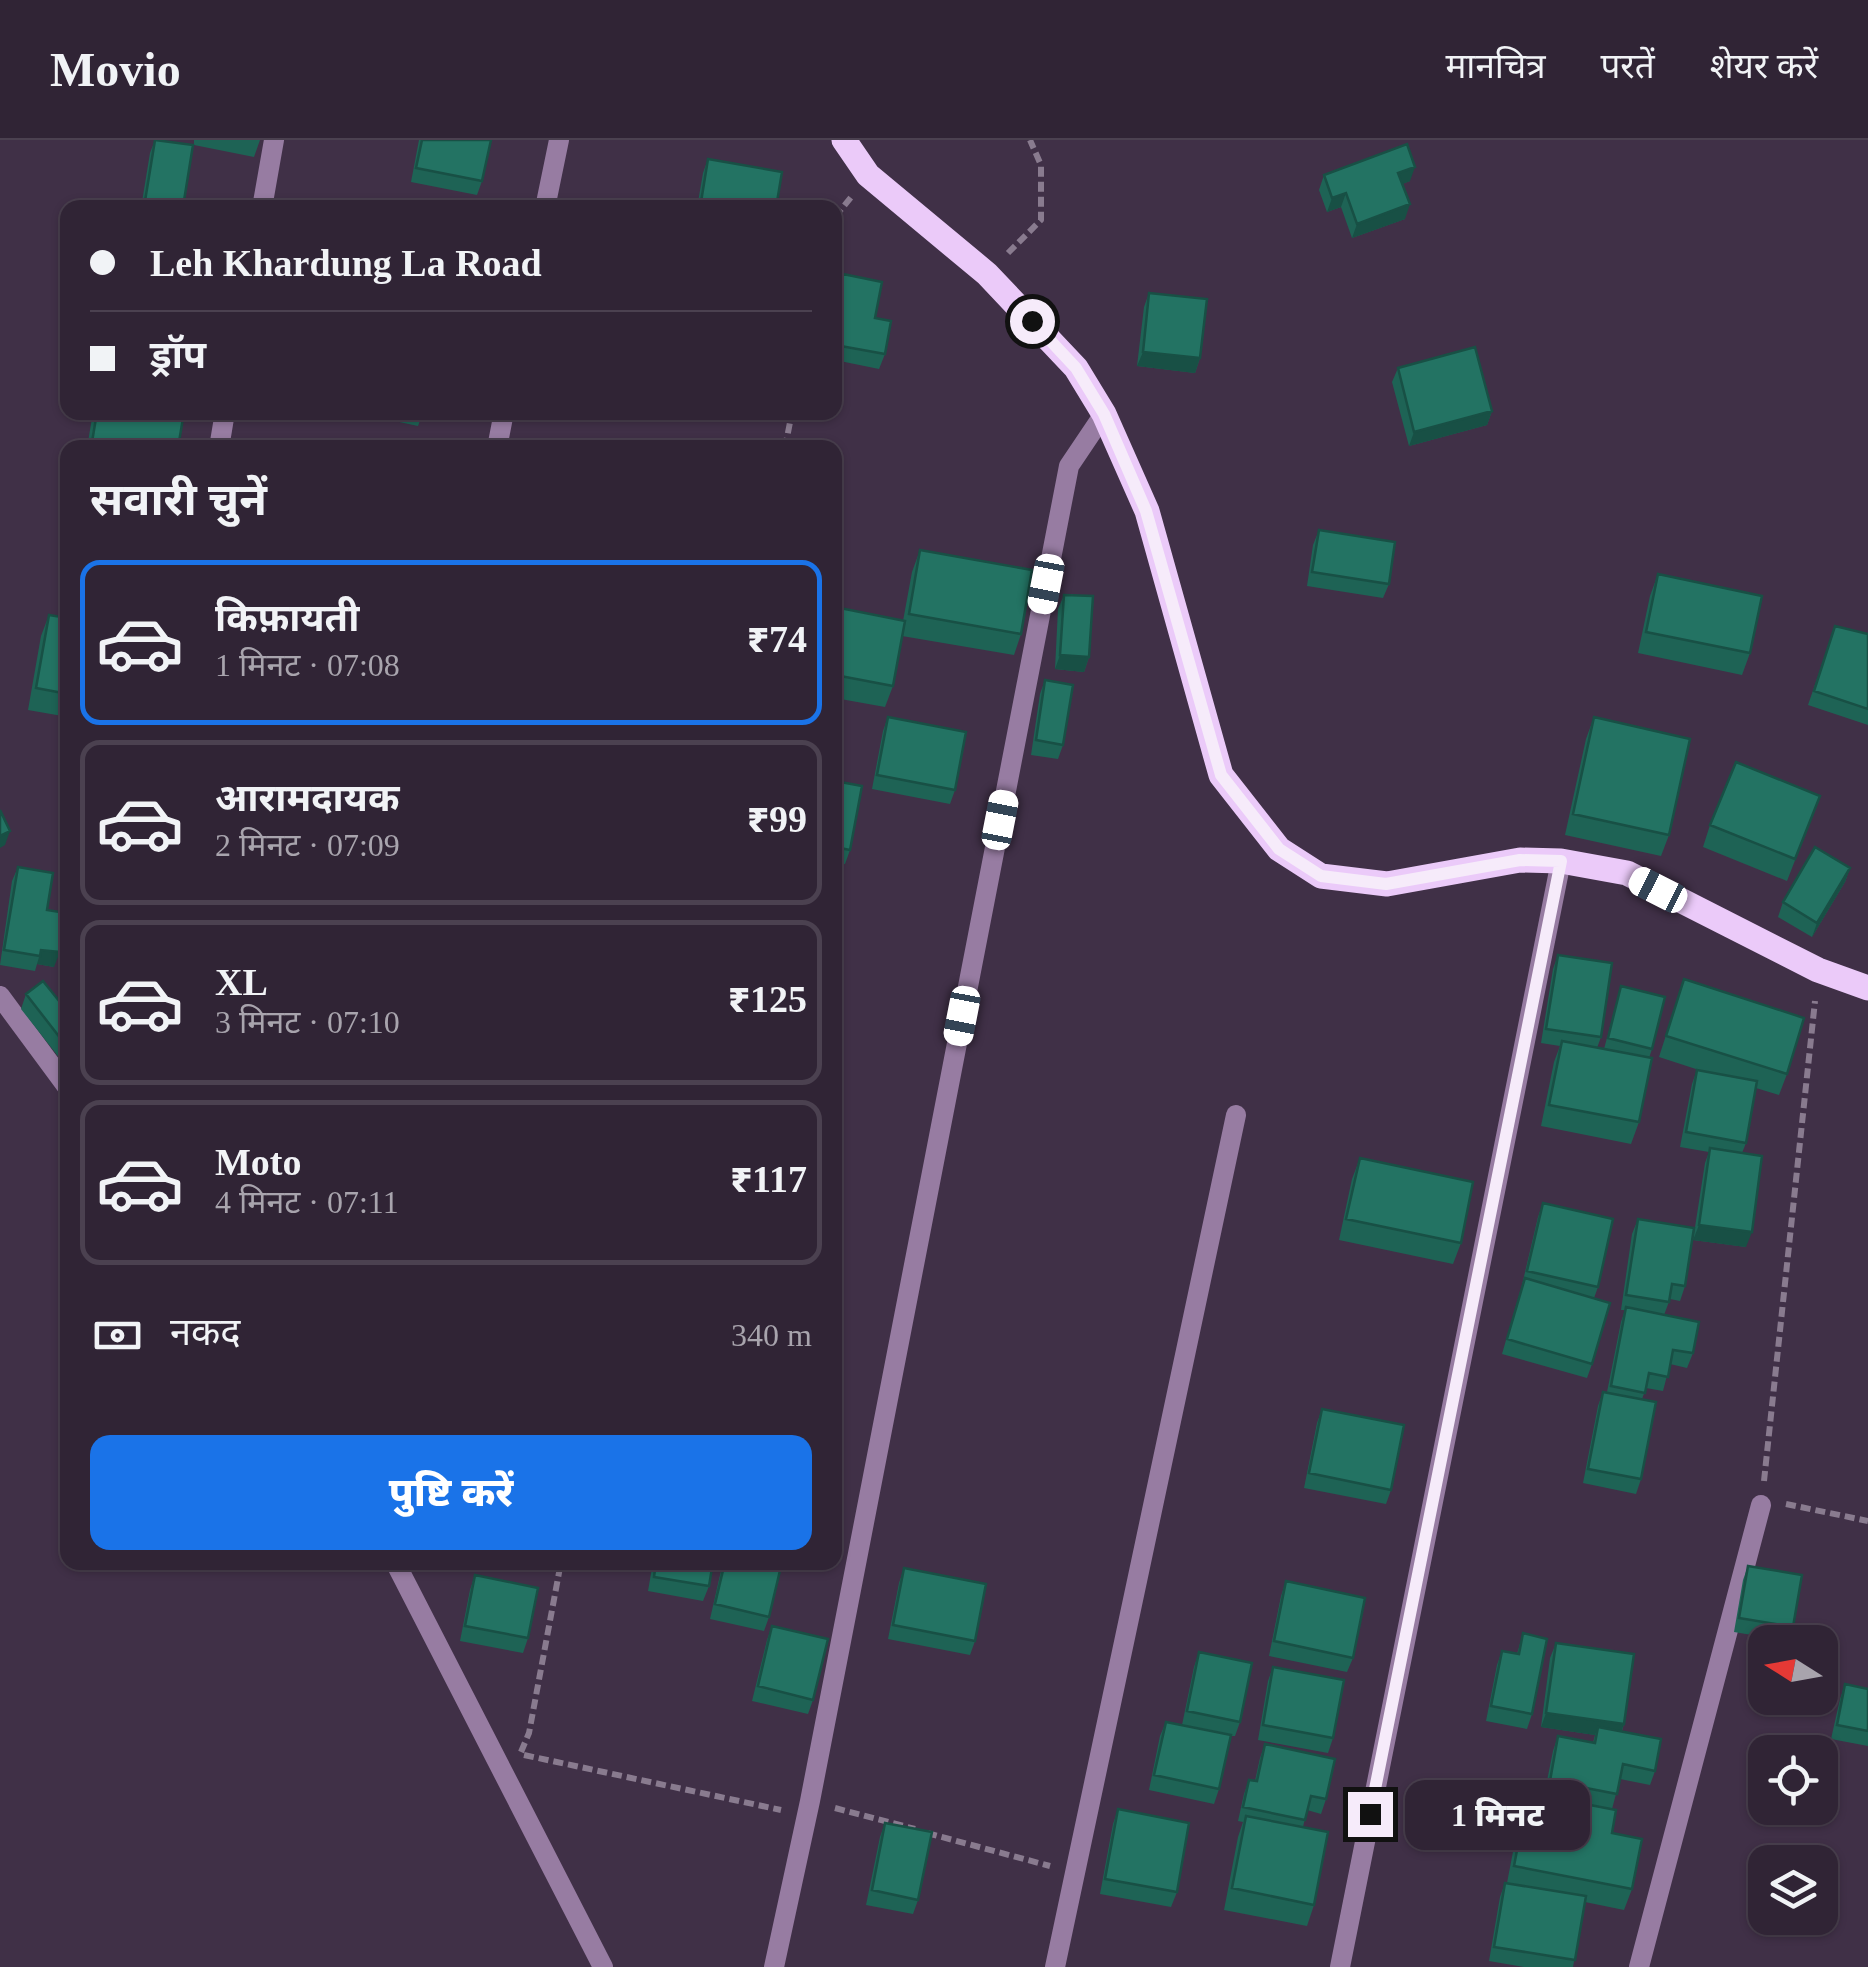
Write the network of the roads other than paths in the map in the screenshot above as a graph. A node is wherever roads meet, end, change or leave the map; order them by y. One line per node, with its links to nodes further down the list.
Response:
1 (274, 140): 4 (street)
2 (559, 140): 5 (street)
3 (844, 140): 6 (main road)
4 (263, 200)
5 (548, 200)
6 (1104, 414): 7 (main road); 15 (street)
7 (1561, 861): 8 (main road); 17 (street)
8 (1868, 988)
9 (0, 996): 10 (street)
10 (60, 1077)
11 (1236, 1115): 16 (street)
12 (1761, 1506): 18 (street)
13 (399, 1570): 14 (street)
14 (603, 1967)
15 (774, 1967)
16 (1056, 1967)
17 (1340, 1967)
18 (1639, 1967)

